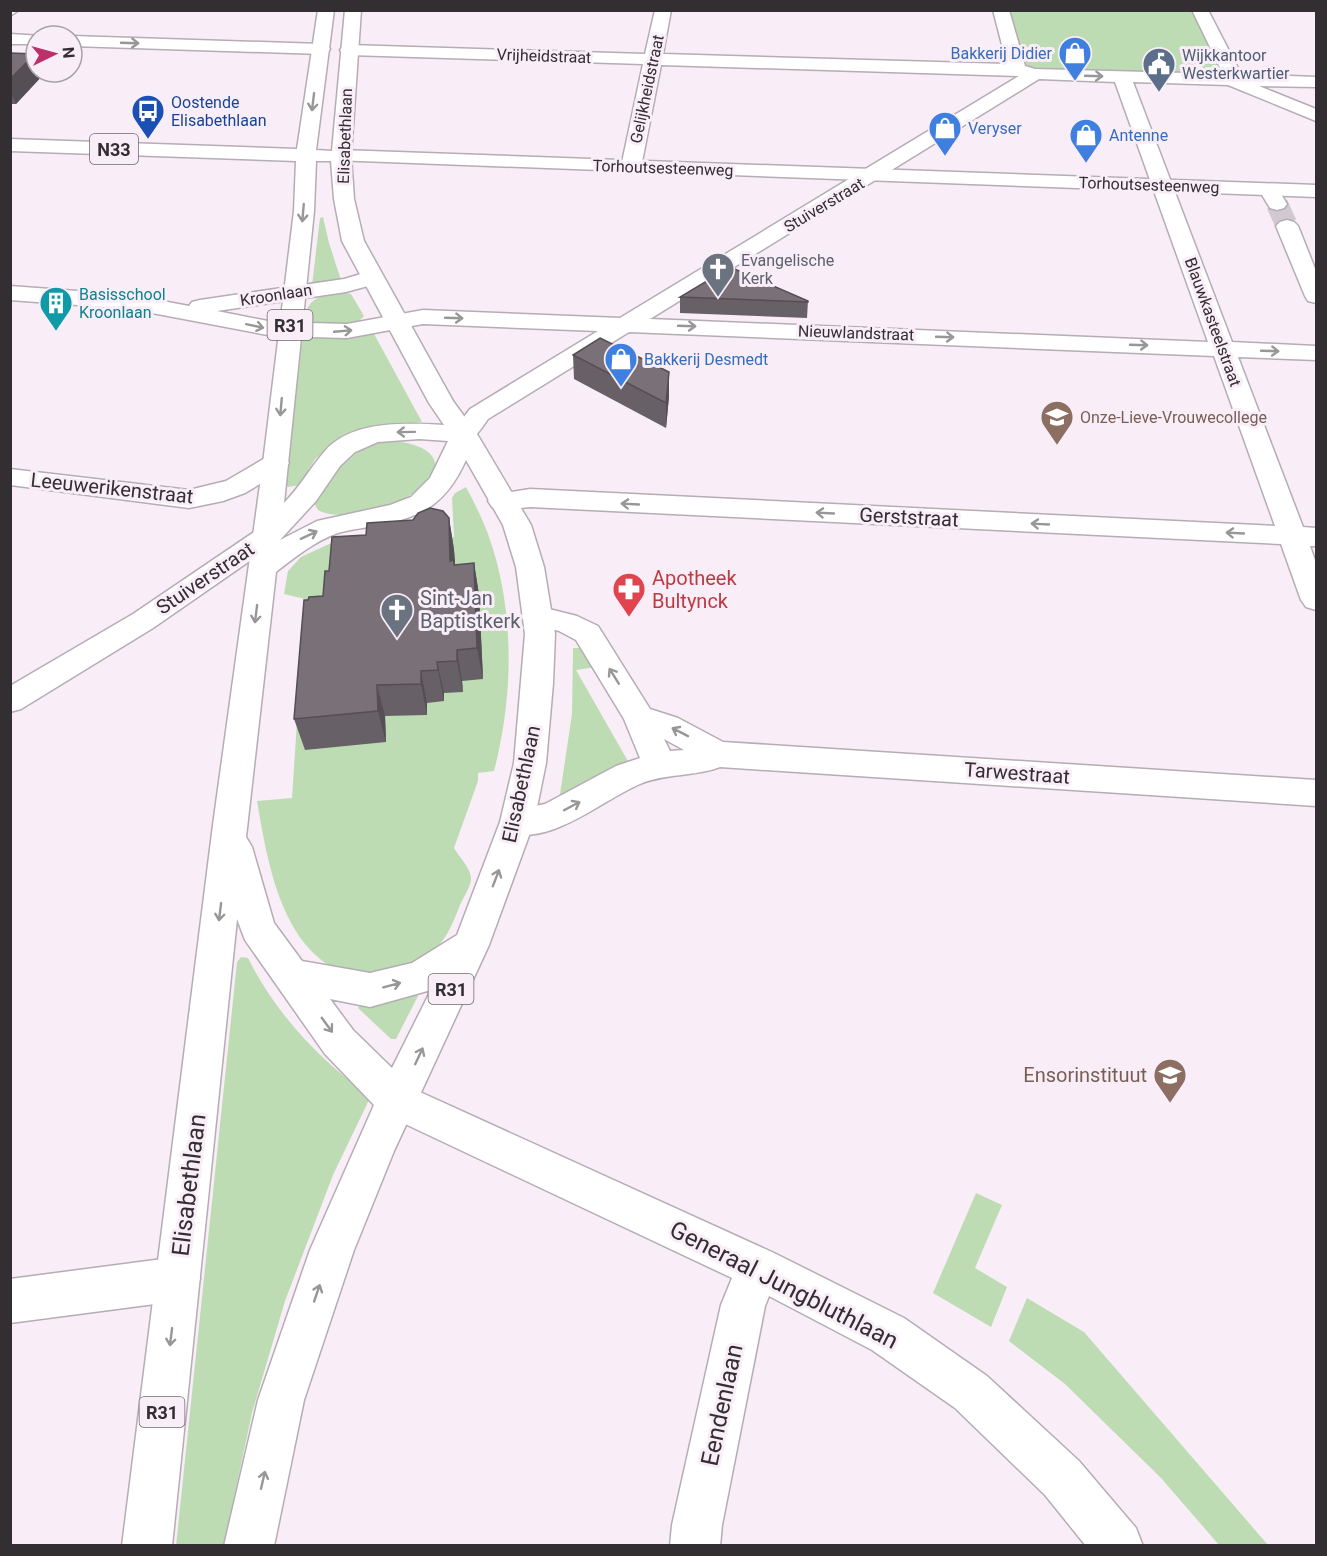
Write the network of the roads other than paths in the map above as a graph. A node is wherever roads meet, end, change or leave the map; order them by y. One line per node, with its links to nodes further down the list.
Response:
1 (326, 10): 7 (street, Elisabethlaan / R31)
2 (352, 10): 8 (street, Elisabethlaan / R31)
3 (663, 10): 9 (street, Gelijkheidstraat)
4 (1001, 10): 10 (street)
5 (1200, 10): 12 (street)
6 (84, 41): 7 (street, Vrijheidstraat, one-way to 7)
7 (321, 49): 8 (street, Vrijheidstraat); 17 (street, Elisabethlaan / R31, one-way to 17)
8 (349, 50): 9 (street, Vrijheidstraat); 18 (street, Elisabethlaan / R31)
9 (654, 60): 10 (street, Vrijheidstraat); 19 (street, Gelijkheidstraat)
10 (1026, 72): 11 (street, Vrijheidstraat, one-way to 11); 20 (street, Stuiverstraat)
11 (1122, 77): 12 (street, Vrijheidstraat); 21 (street, Blauwkasteelstraat)
12 (1234, 79): 14 (street)
13 (1317, 82): 14 (street)
14 (1267, 88): 15 (street)
15 (1317, 115)
16 (10, 145): 17 (street, Torhoutsesteenweg / N33)
17 (306, 155): 18 (street, Torhoutsesteenweg / N33); 25 (street, Elisabethlaan / R31, one-way to 25)
18 (341, 156): 19 (street, Torhoutsesteenweg); 24 (street, Elisabethlaan / R31)
19 (631, 167): 20 (street, Torhoutsesteenweg)
20 (873, 175): 21 (street, Torhoutsesteenweg); 30 (street, Stuiverstraat)
21 (1163, 186): 22 (street, Torhoutsesteenweg); 32 (street, Blauwkasteelstraat)
22 (1317, 191)
23 (1287, 225): 27 (street)
24 (371, 278): 25 (street, Kroonlaan); 29 (street, Elisabethlaan / R31)
25 (293, 291): 28 (street, Kroonlaan); 31 (street, Elisabethlaan / R31)
26 (10, 293): 28 (street, Kroonlaan)
27 (1317, 296)
28 (180, 310): 31 (street, Kroonlaan, one-way to 31)
29 (395, 321): 30 (street, Nieuwlandstraat, one-way to 30); 31 (street, one-way to 29); 34 (street, Elisabethlaan / R31)
30 (628, 324): 32 (street, Nieuwlandstraat, one-way to 32); 34 (street, Stuiverstraat)
31 (289, 330): 35 (street, Elisabethlaan / R31, one-way to 35)
32 (1224, 349): 33 (street, Nieuwlandstraat, one-way to 33); 38 (street, Blauwkasteelstraat)
33 (1317, 353)
34 (464, 434): 37 (street, Elisabethlaan / R31); 39 (street, one-way to 34); 39 (street, one-way to 39)
35 (276, 463): 36 (street, Leeuwerikenstraat); 39 (street, Elisabethlaan / R31)
36 (10, 477)
37 (502, 501): 38 (street, Gerststraat, one-way to 37); 41 (street, Elisabethlaan / R31)
38 (1305, 537): 40 (street, Blauwkasteelstraat)
39 (264, 552): 42 (street, Stuiverstraat); 48 (street, Elisabethlaan / R31, one-way to 48)
40 (1317, 600)
41 (537, 616): 43 (street, one-way to 41); 47 (street, Elisabethlaan / R31)
42 (10, 701)
43 (639, 717): 44 (street, Tarwestraat, one-way to 43); 45 (street)
44 (718, 753): 45 (street, Tarwestraat); 46 (street, Tarwestraat)
45 (659, 765): 47 (street, Tarwestraat, one-way to 45)
46 (1317, 793)
47 (517, 822): 49 (street, Elisabethlaan / R31, one-way to 47)
48 (230, 825): 50 (street, Elisabethlaan / R31); 53 (street, Elisabethlaan / R31, one-way to 53)
49 (471, 945): 50 (street, R31, one-way to 49); 51 (street, Elisabethlaan / R31, one-way to 49)
50 (294, 976): 51 (street, Elisabethlaan / R31, one-way to 51)
51 (399, 1101): 52 (street, Generaal Jungbluthlaan); 56 (street, Elisabethlaan / R31, one-way to 51)
52 (759, 1268): 57 (street, Eendenlaan); 58 (street, Generaal Jungbluthlaan)
53 (178, 1279): 54 (street); 55 (street, Elisabethlaan / R31, one-way to 55)
54 (10, 1301)
55 (147, 1545)
56 (249, 1545)
57 (695, 1545)
58 (1118, 1545)

